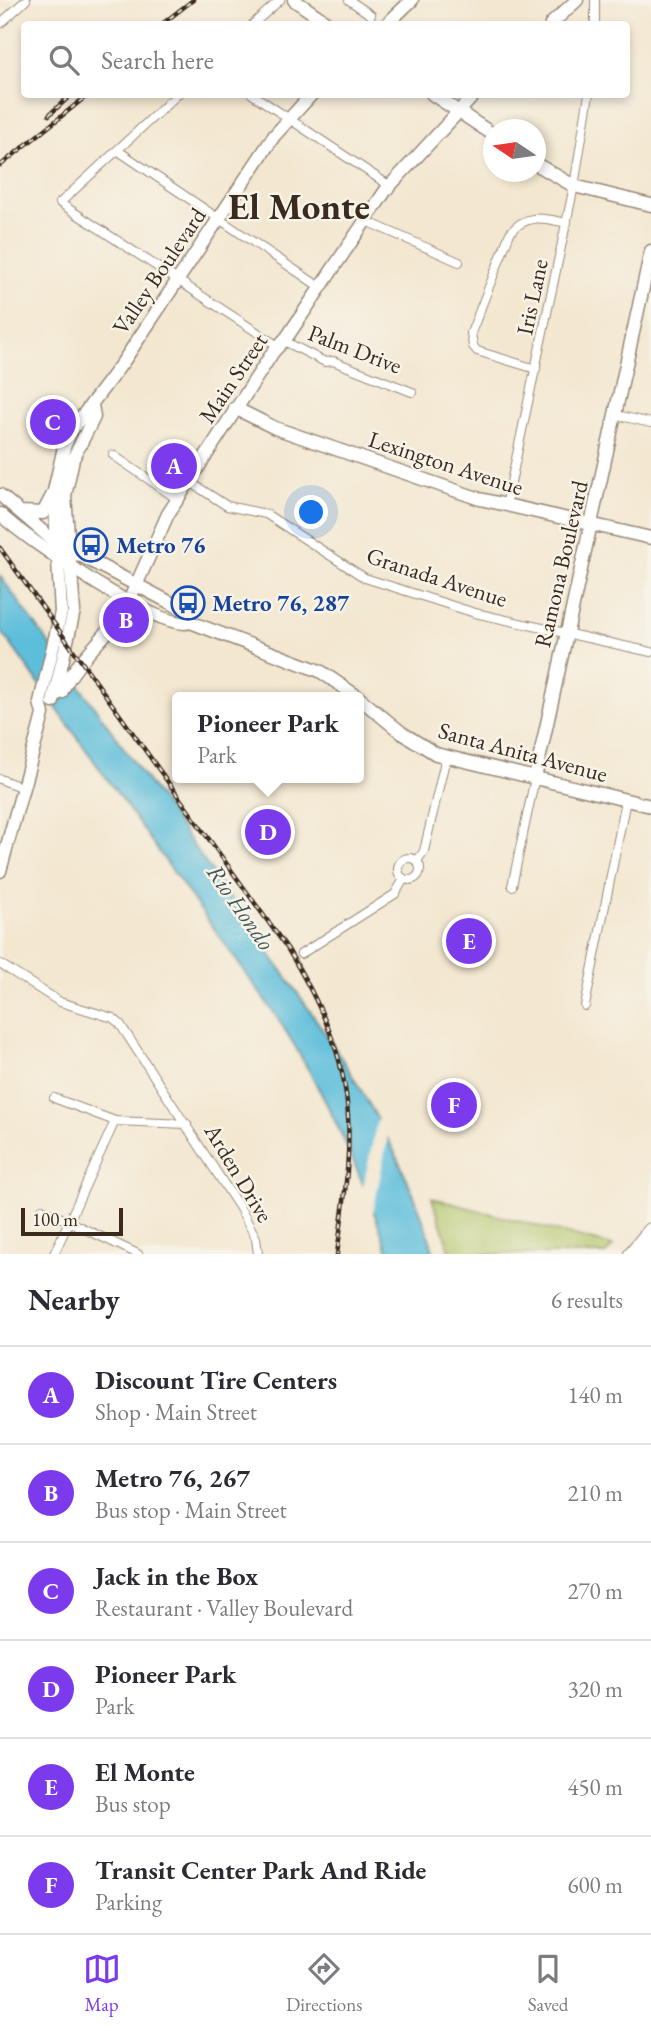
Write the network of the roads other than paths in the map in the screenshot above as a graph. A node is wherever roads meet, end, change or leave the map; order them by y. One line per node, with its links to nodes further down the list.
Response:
1 (26, 0): 16 (street)
2 (280, 0): 10 (street)
3 (294, 0): 11 (main road)
4 (349, 0): 9 (street)
5 (412, 0): 12 (main road)
6 (564, 0): 13 (main road)
7 (577, 0): 14 (main road)
8 (595, 0): 15 (street)
9 (371, 15)
10 (256, 21)
11 (325, 21)
12 (390, 21)
13 (546, 21)
14 (554, 21)
15 (595, 21)
16 (0, 24)
17 (174, 98): 26 (street)
18 (258, 98): 24 (street)
19 (308, 98): 24 (main road, Valley Boulevard)
20 (438, 98): 23 (main road)
21 (471, 98): 23 (main road, Main Street)
22 (588, 98): 29 (street, Iris Lane)
23 (459, 112): 25 (main road); 28 (main road, Main Street)
24 (287, 118): 28 (street); 31 (main road, Valley Boulevard)
25 (483, 128)
26 (117, 150): 31 (street); 36 (street, Palm Drive)
27 (546, 170): 29 (main road)
28 (390, 186): 32 (main road, Main Street)
29 (574, 186): 30 (main road); 33 (street, Iris Lane)
30 (651, 205)
31 (219, 220): 36 (main road, Valley Boulevard); 37 (street)
32 (366, 221): 35 (street); 37 (main road, Main Street)
33 (567, 223): 40 (street, Iris Lane); 40 (street)
34 (651, 251): 38 (main road, Ramona Boulevard)
35 (459, 261)
36 (178, 281): 39 (street, Palm Drive); 42 (main road, Valley Boulevard)
37 (320, 287): 39 (main road, Main Street)
38 (645, 310): 44 (main road, Ramona Boulevard)
39 (281, 343): 41 (street, Palm Drive); 43 (main road, Main Street)
40 (536, 369): 51 (street, Iris Lane)
41 (412, 392)
42 (92, 405): 48 (main road, Valley Boulevard); 57 (main road, Valley Boulevard)
43 (235, 408): 47 (main road, Main Street); 51 (main road, Lexington Avenue)
44 (616, 415): 45 (street); 54 (main road, Ramona Boulevard)
45 (651, 423)
46 (113, 455): 50 (street)
47 (190, 482): 50 (main road, Main Street); 63 (street, Granada Avenue)
48 (54, 491): 52 (main road); 56 (main road, Valley Boulevard)
49 (0, 495): 52 (main road, Santa Anita Avenue)
50 (177, 499): 60 (main road, Main Street)
51 (506, 506): 54 (main road, Lexington Avenue)
52 (17, 511): 56 (main road, Santa Anita Avenue)
53 (0, 514): 58 (main road, Santa Anita Avenue)
54 (592, 526): 55 (main road, Lexington Avenue); 63 (main road, Ramona Boulevard)
55 (651, 538)
56 (55, 542): 57 (main road, Santa Anita Avenue); 58 (main road, Valley Boulevard)
57 (68, 549): 59 (main road, Valley Boulevard); 60 (main road, Santa Anita Avenue)
58 (57, 559): 59 (main road, Santa Anita Avenue); 68 (main road, Valley Boulevard)
59 (70, 567): 61 (main road, Santa Anita Avenue); 66 (main road, Valley Boulevard)
60 (135, 585): 61 (main road, Main Street); 62 (main road, Santa Anita Avenue)
61 (128, 601): 62 (main road, Santa Anita Avenue); 66 (main road, Main Street)
62 (190, 621): 65 (main road, Santa Anita Avenue)
63 (566, 634): 64 (street, Granada Avenue); 70 (main road, Ramona Boulevard)
64 (651, 652)
65 (350, 692)
66 (53, 702): 68 (main road, Valley Boulevard)
67 (364, 703): 69 (main road, Santa Anita Avenue)
68 (43, 714): 72 (main road, Valley Boulevard)
69 (446, 757): 70 (main road, Santa Anita Avenue); 75 (street)
70 (535, 778): 73 (main road, Santa Anita Avenue); 78 (street, Ramona Boulevard)
71 (0, 779): 72 (street)
72 (23, 788): 76 (main road, Valley Boulevard)
73 (626, 800): 74 (main road, Santa Anita Avenue); 81 (street)
74 (651, 806)
75 (417, 861): 77 (street); 77 (street)
76 (0, 871)
77 (404, 879): 79 (street)
78 (512, 886)
79 (302, 954)
80 (0, 964): 84 (street)
81 (585, 1006)
82 (54, 1098): 83 (street, Arden Drive)
83 (115, 1121): 84 (street, Arden Drive); 86 (street)
84 (187, 1124): 91 (street, Arden Drive)
85 (43, 1209): 86 (street)
86 (69, 1223): 89 (street); 90 (street)
87 (651, 1231): 92 (highway)
88 (651, 1250): 93 (highway)
89 (54, 1254)
90 (138, 1254)
91 (258, 1254)
92 (632, 1254)
93 (647, 1254)

